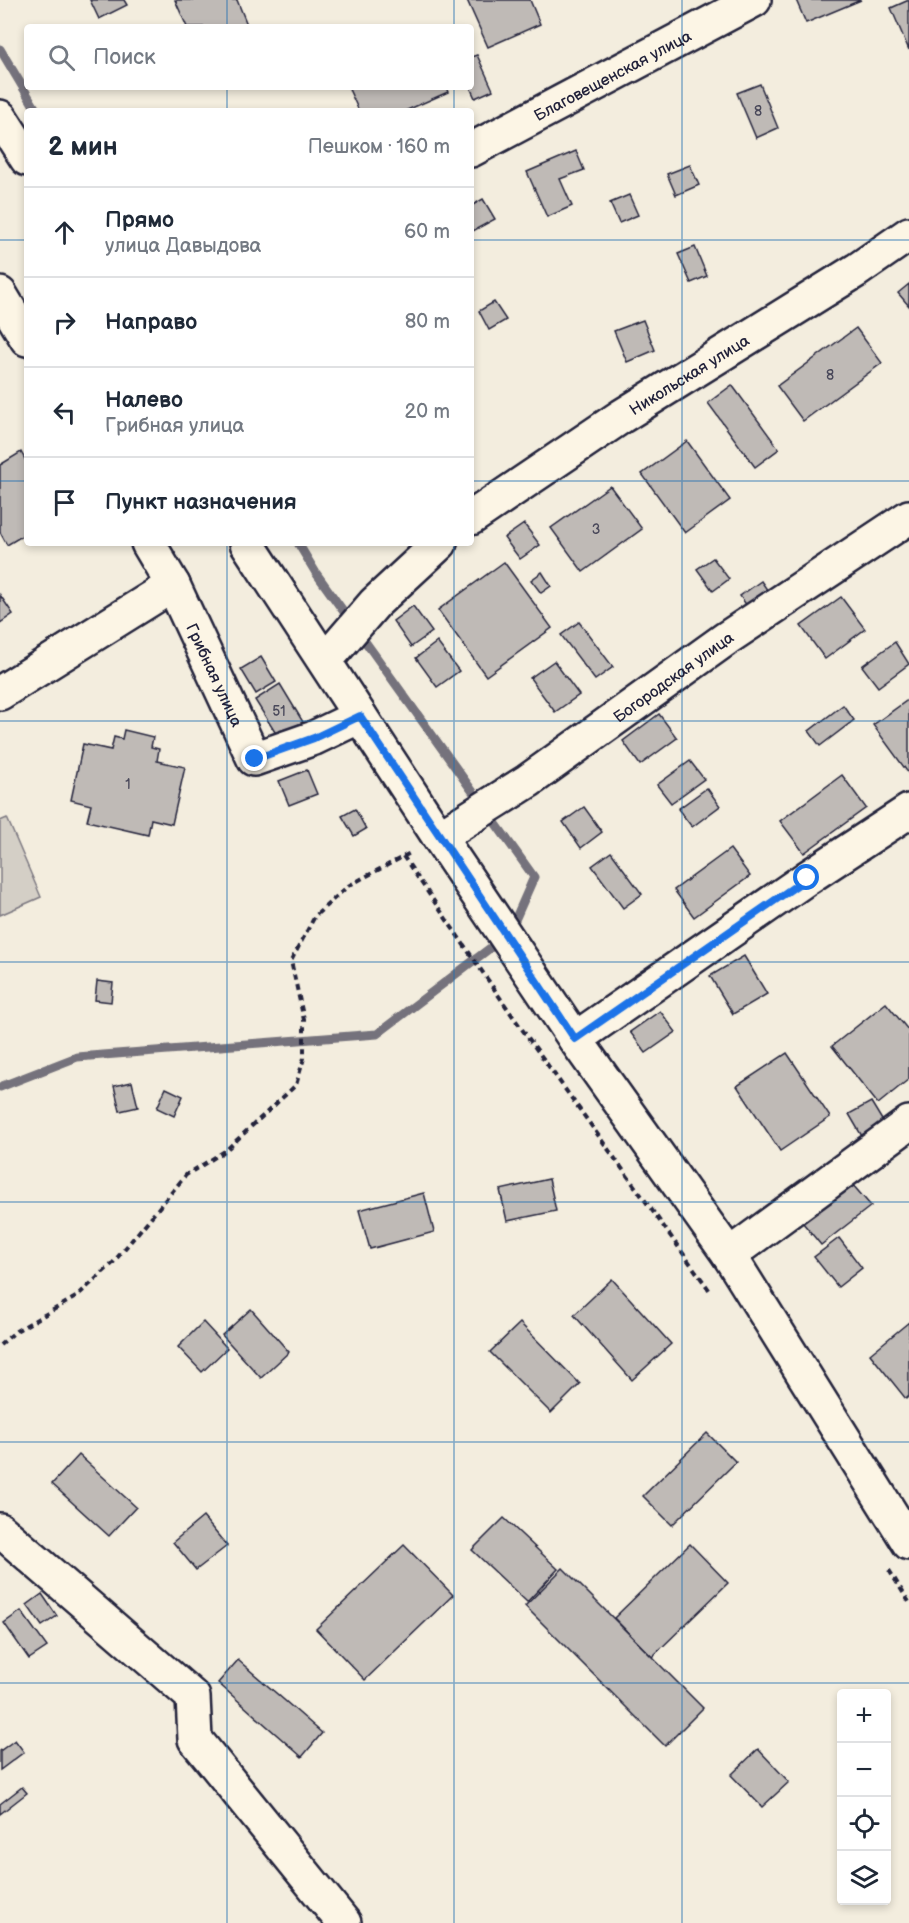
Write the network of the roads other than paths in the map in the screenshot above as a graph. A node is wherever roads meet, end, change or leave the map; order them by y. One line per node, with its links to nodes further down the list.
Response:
1 (754, 0): 3 (street, Благовещенская улица)
2 (0, 117): 4 (street)
3 (474, 148)
4 (24, 154)
5 (909, 234): 8 (street, Никольская улица)
6 (0, 294): 7 (street)
7 (24, 334)
8 (474, 516)
9 (909, 517): 18 (street, Богородская улица)
10 (150, 546): 13 (street, Грибная улица)
11 (249, 546): 14 (street)
12 (437, 546): 14 (street)
13 (173, 585): 15 (street); 16 (street, Грибная улица)
14 (325, 661): 16 (street)
15 (0, 693)
16 (360, 716): 18 (street)
17 (909, 811): 19 (street)
18 (439, 837): 19 (street)
19 (575, 1039): 21 (street)
20 (909, 1123): 21 (street)
21 (729, 1255): 23 (street)
22 (0, 1530): 24 (street)
23 (897, 1553)
24 (344, 1923)

